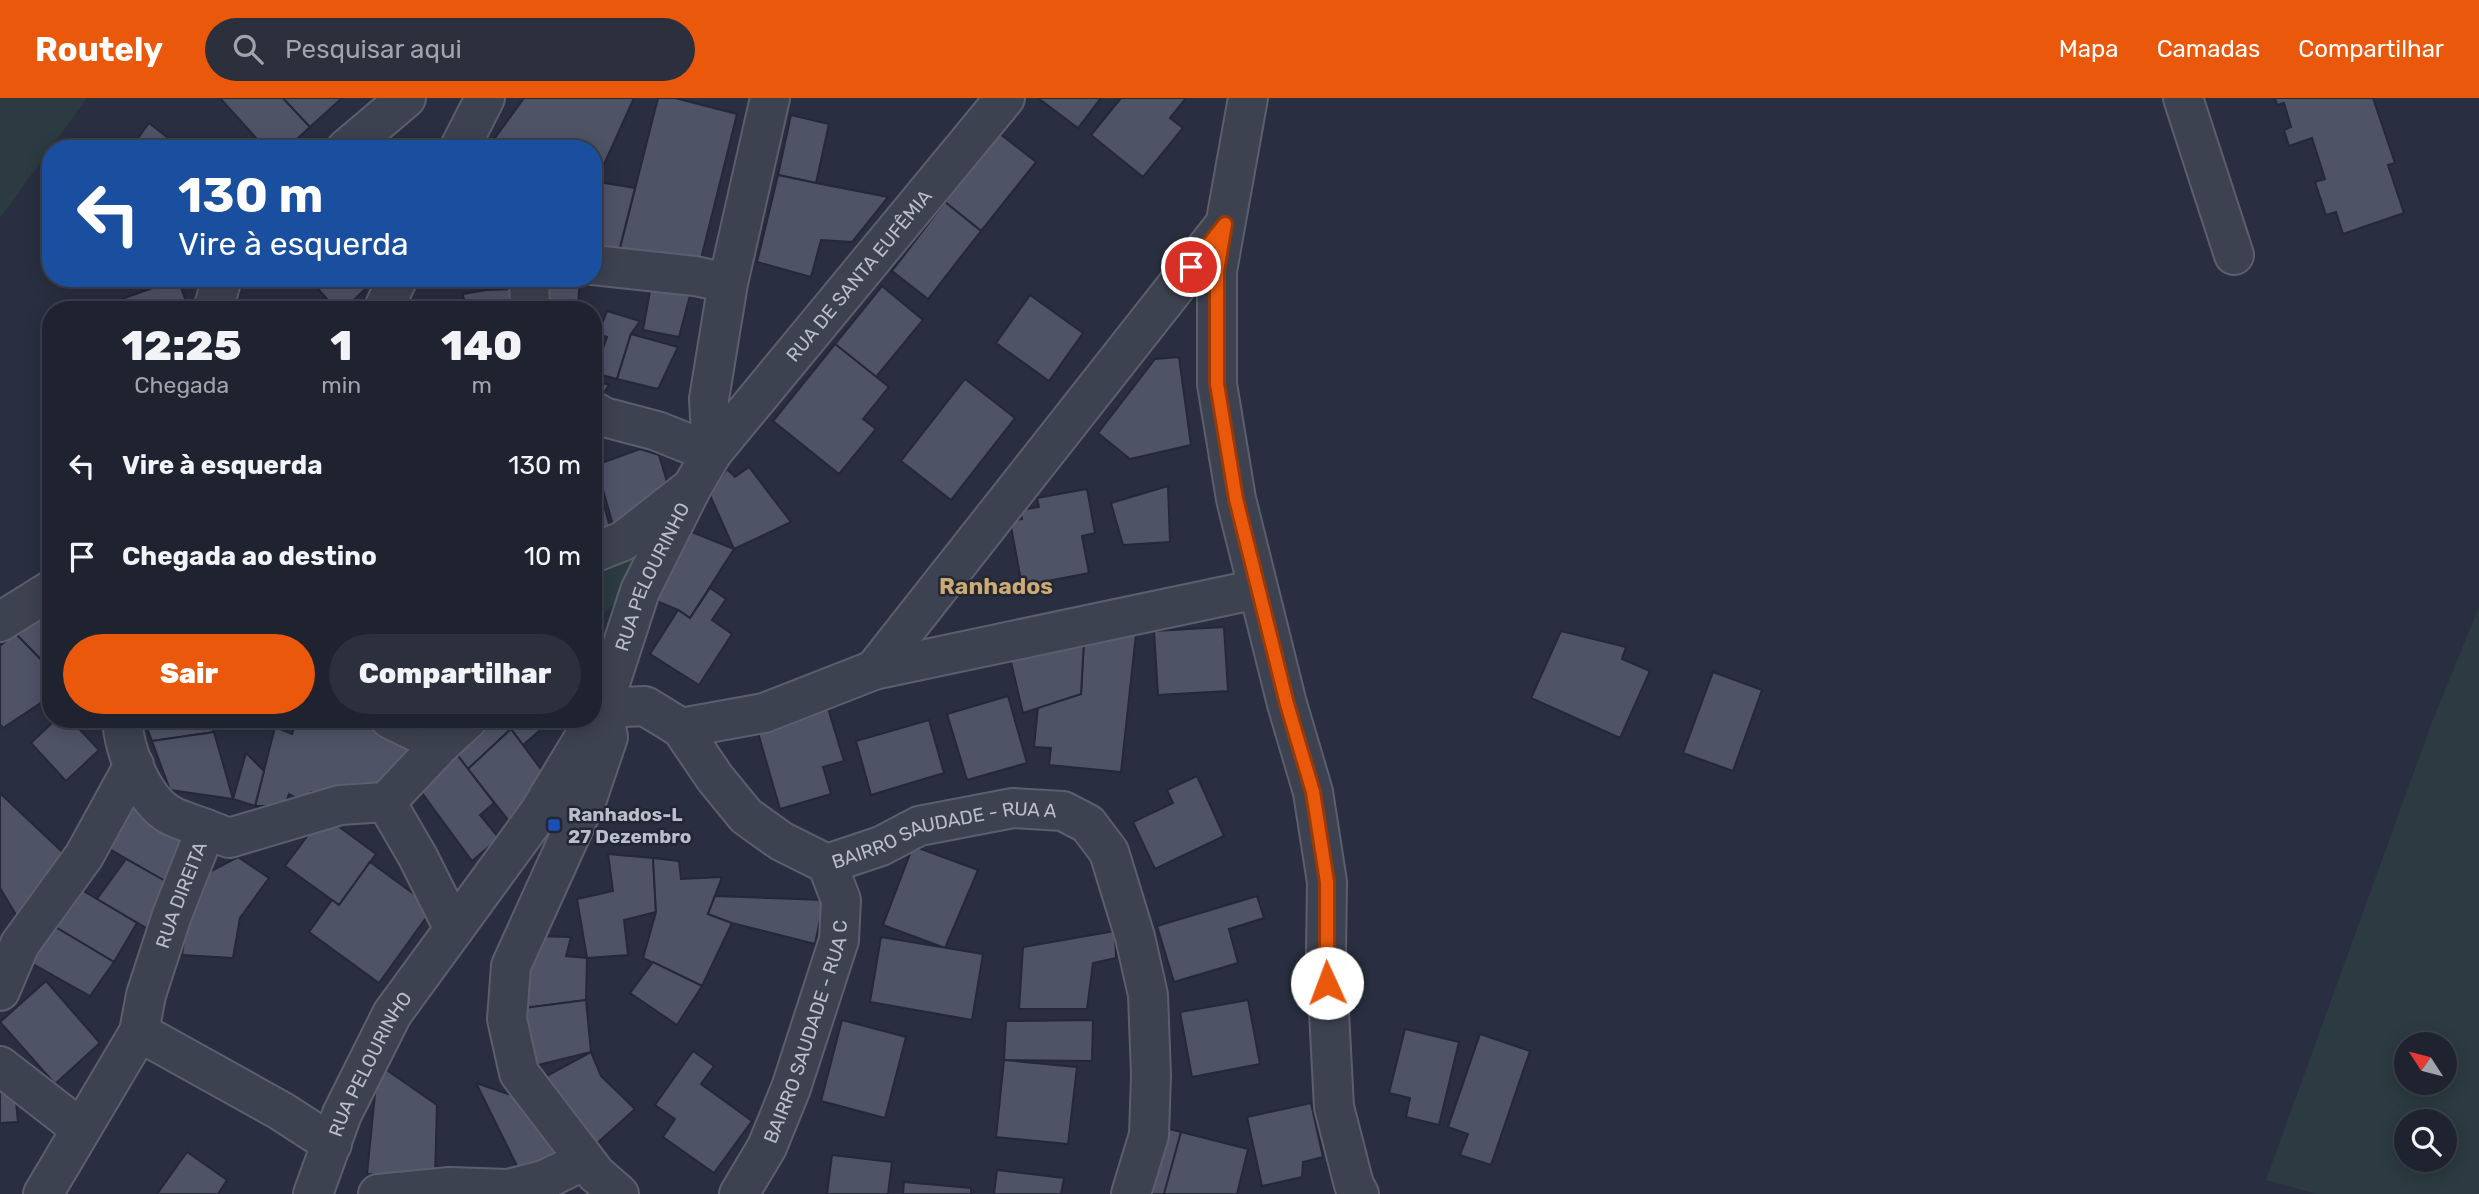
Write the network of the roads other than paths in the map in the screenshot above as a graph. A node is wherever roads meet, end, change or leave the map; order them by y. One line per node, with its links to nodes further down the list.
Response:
1 (406, 98): 7 (street)
2 (485, 98): 8 (street)
3 (770, 98): 12 (street)
4 (1005, 98): 14 (street, RUA DE SANTA EUFÊMIA)
5 (1248, 98): 9 (street)
6 (2183, 98): 10 (street)
7 (357, 140)
8 (464, 140)
9 (1225, 224): 17 (street); 21 (street)
10 (2234, 255)
11 (602, 266): 12 (street)
12 (728, 283): 14 (street)
13 (602, 416): 14 (street)
14 (712, 453): 15 (street, RUA PELOURINHO)
15 (692, 487): 16 (street); 20 (street, RUA PELOURINHO)
16 (602, 549)
17 (1258, 589): 21 (street); 47 (street)
18 (42, 596): 19 (street)
19 (0, 622)
20 (608, 652): 22 (street, RUA PELOURINHO)
21 (874, 670): 28 (street)
22 (602, 700)
23 (602, 708): 28 (street, BAIRRO SAUDADE - RUA A)
24 (602, 712): 40 (street)
25 (123, 728): 30 (street)
26 (435, 728): 29 (street)
27 (589, 728): 34 (street, RUA PELOURINHO)
28 (681, 728): 33 (street, BAIRRO SAUDADE - RUA A)
29 (455, 732): 31 (street)
30 (134, 765): 32 (street); 35 (street)
31 (386, 802): 32 (street, RUA DIREITA); 34 (street)
32 (206, 829): 36 (street, RUA DIREITA)
33 (827, 864): 45 (street, BAIRRO SAUDADE - RUA C); 46 (street, BAIRRO SAUDADE - RUA A)
34 (454, 929): 39 (street, RUA PELOURINHO)
35 (0, 991)
36 (139, 1032): 38 (street, RUA DIREITA); 39 (street)
37 (0, 1066): 38 (street)
38 (81, 1129): 41 (street, RUA DIREITA)
39 (332, 1144): 42 (street, RUA PELOURINHO)
40 (585, 1160): 43 (street); 44 (street)
41 (43, 1194)
42 (313, 1194)
43 (379, 1194)
44 (619, 1194)
45 (739, 1194)
46 (1131, 1194)
47 (1359, 1194)

